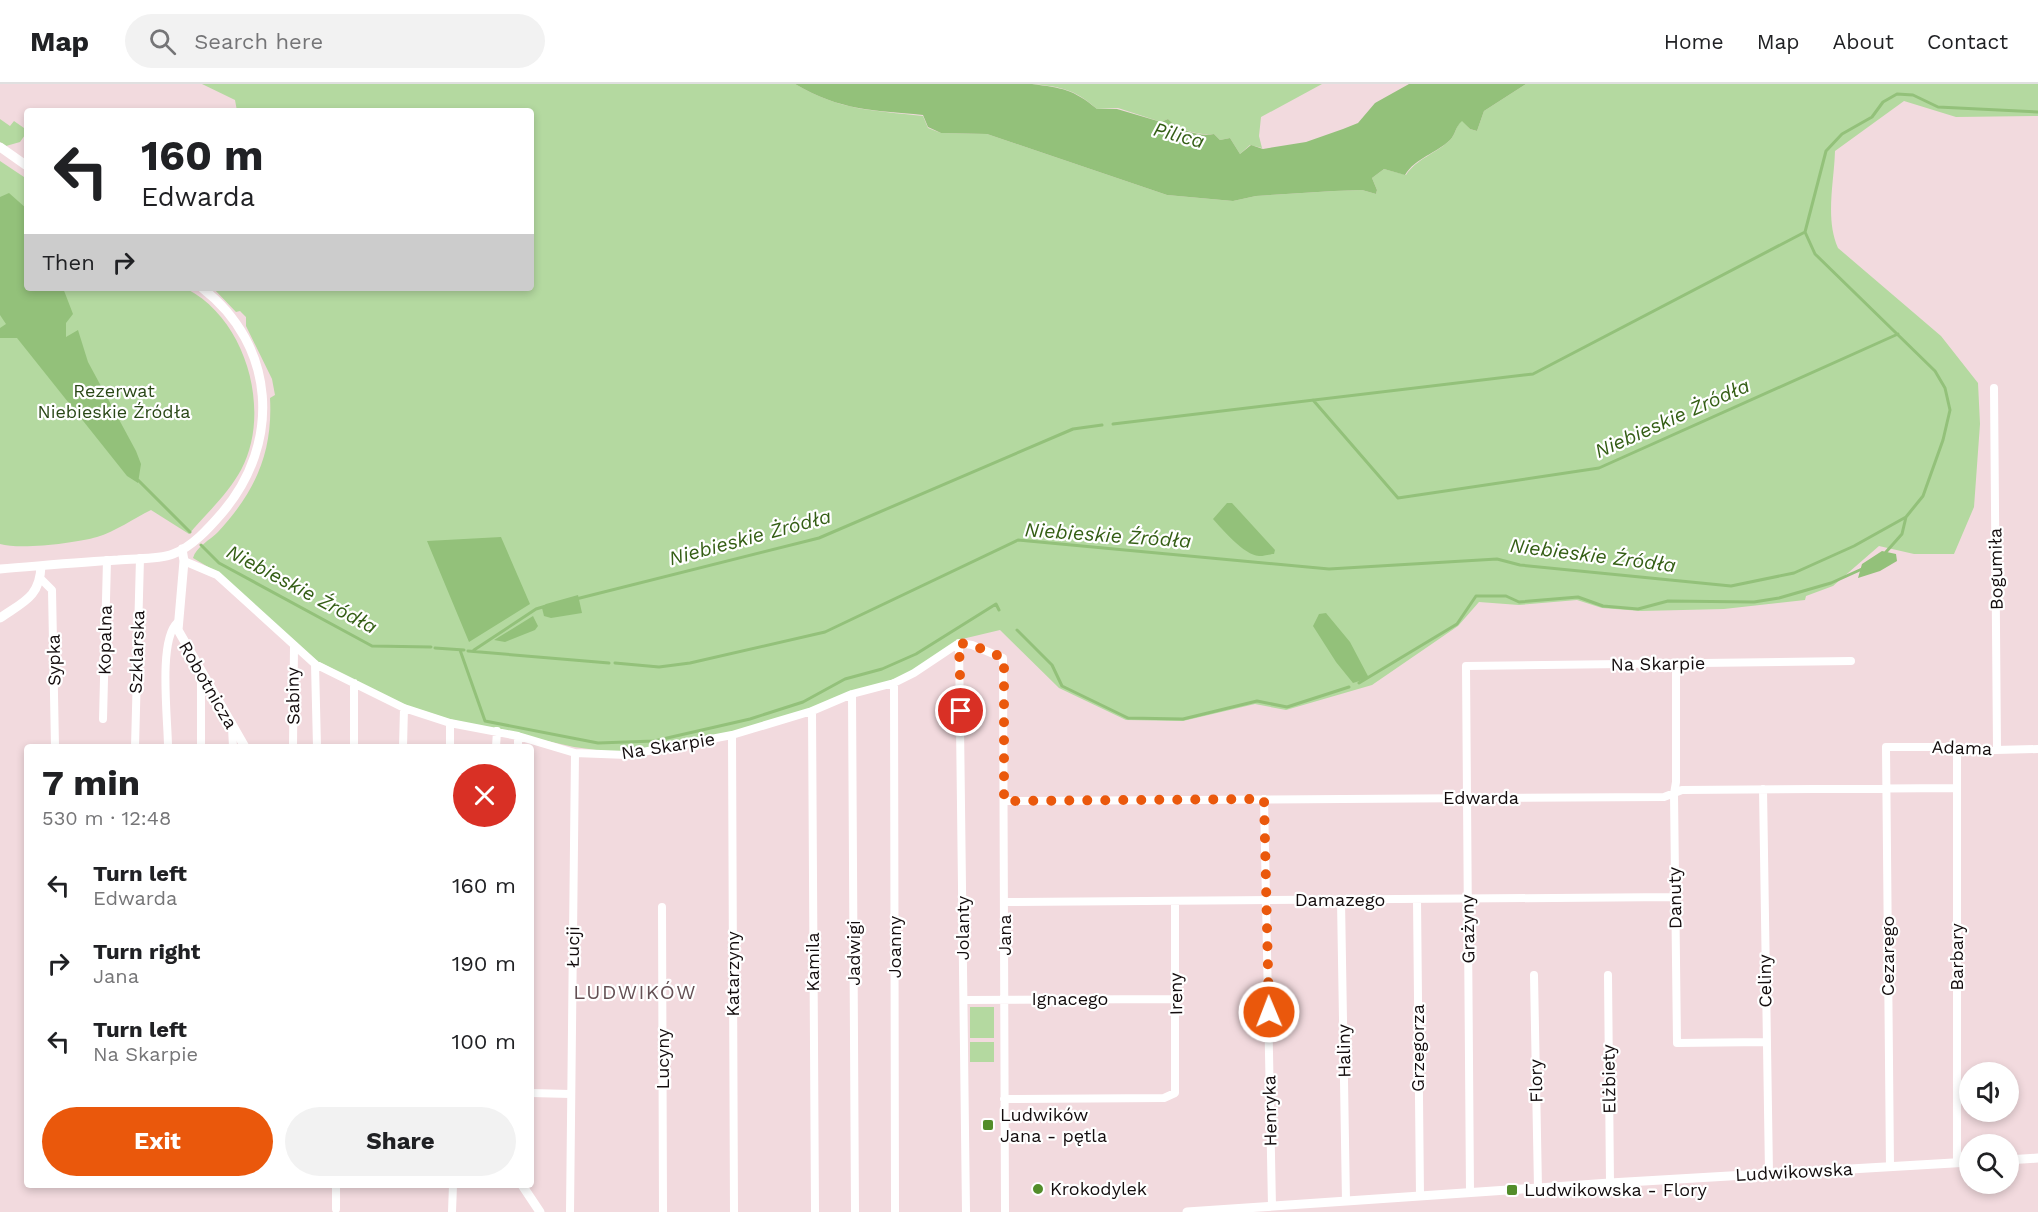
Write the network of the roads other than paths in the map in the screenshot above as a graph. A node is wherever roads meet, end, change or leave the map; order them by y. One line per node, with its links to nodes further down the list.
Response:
1 (0, 147): 2 (street)
2 (24, 164)
3 (205, 291): 5 (street)
4 (1994, 388): 46 (street, Bogumiła)
5 (182, 549): 6 (street); 8 (street, Robotnicza)
6 (140, 558): 7 (street); 33 (street, Szklarska)
7 (107, 560): 9 (street); 26 (street, Kopalna)
8 (184, 561): 13 (street, Robotnicza); 15 (street, Na Skarpie)
9 (41, 566): 10 (street); 11 (street)
10 (0, 569)
11 (40, 578): 12 (street); 32 (street, Sypka)
12 (0, 618)
13 (177, 624): 20 (street, Robotnicza); 34 (street)
14 (959, 643): 21 (street, Na Skarpie); 56 (street, Jana); 69 (street, Jolanty)
15 (294, 646): 17 (street, Na Skarpie); 38 (street, Sabiny)
16 (1851, 661): 18 (street, Na Skarpie)
17 (315, 664): 22 (street, Na Skarpie); 39 (street)
18 (1676, 664): 19 (street, Na Skarpie); 53 (street, Danuty)
19 (1466, 666): 54 (street, Grażyny)
20 (201, 674): 28 (street, Robotnicza); 35 (street)
21 (894, 682): 23 (street, Na Skarpie); 96 (street, Joanny)
22 (354, 683): 24 (street, Na Skarpie); 40 (street)
23 (852, 694): 25 (street, Na Skarpie); 95 (street, Jadwigi)
24 (404, 708): 27 (street, Na Skarpie); 41 (street)
25 (812, 711): 30 (street, Na Skarpie); 94 (street, Kamila)
26 (103, 719)
27 (450, 723): 29 (street, Na Skarpie); 42 (street)
28 (232, 728): 36 (street); 37 (street, Robotnicza)
29 (497, 731): 31 (street, Na Skarpie); 43 (street)
30 (732, 735): 49 (street, Na Skarpie); 93 (street, Katarzyny)
31 (518, 736): 44 (street); 49 (street, Na Skarpie)
32 (55, 744)
33 (135, 744)
34 (168, 744)
35 (201, 744)
36 (233, 744)
37 (243, 744)
38 (293, 744)
39 (316, 744)
40 (354, 744)
41 (403, 744)
42 (450, 744)
43 (496, 744)
44 (518, 744)
45 (1886, 747): 48 (street, Adama); 50 (street, Cezarego)
46 (1998, 749): 47 (street, Adama); 48 (street, Adama)
47 (2038, 749)
48 (1957, 751): 51 (street, Barbary)
49 (575, 753): 72 (street, Łucji)
50 (1887, 788): 51 (street, Edwarda); 52 (street, Edwarda); 77 (street, Cezarego)
51 (1957, 788): 76 (street, Barbary)
52 (1763, 789): 53 (street, Edwarda); 70 (street, Celiny)
53 (1674, 794): 54 (street, Edwarda); 57 (street, Danuty)
54 (1467, 798): 55 (street, Edwarda); 58 (street, Grażyny)
55 (1264, 799): 56 (street, Edwarda); 61 (street, Henryka)
56 (1004, 801): 62 (street, Jana)
57 (1675, 897): 58 (street, Damazego); 70 (street, Danuty)
58 (1468, 899): 60 (street, Damazego); 84 (street, Grażyny)
59 (1341, 900): 60 (street, Damazego); 61 (street, Damazego); 86 (street, Haliny)
60 (1418, 900): 85 (street, Grzegorza)
61 (1267, 901): 63 (street, Damazego); 87 (street, Henryka)
62 (1005, 902): 63 (street, Damazego); 67 (street, Jana)
63 (1175, 902): 68 (street, Ireny)
64 (662, 906): 92 (street, Lucyny)
65 (1534, 975): 83 (street, Flory)
66 (1608, 975): 79 (street, Elżbiety)
67 (1005, 999): 68 (street, Ignacego); 69 (street, Ignacego); 73 (street, Jana)
68 (1176, 999): 73 (street, Ireny)
69 (964, 1000): 97 (street, Jolanty)
70 (1766, 1042): 78 (street, Celiny)
71 (534, 1093): 72 (street)
72 (570, 1094): 91 (street, Łucji)
73 (1004, 1099): 98 (street, Jana)
74 (2038, 1158): 75 (street)
75 (2019, 1159)
76 (1957, 1163): 77 (street, Ludwikowska)
77 (1890, 1166): 78 (street, Ludwikowska)
78 (1769, 1173): 79 (street, Ludwikowska)
79 (1610, 1183): 83 (street, Ludwikowska)
80 (336, 1188): 88 (street)
81 (453, 1188): 89 (street)
82 (524, 1188): 90 (street)
83 (1538, 1188): 84 (street, Ludwikowska)
84 (1470, 1192): 85 (street, Ludwikowska)
85 (1420, 1196): 86 (street, Ludwikowska)
86 (1346, 1201): 87 (street, Ludwikowska)
87 (1272, 1206): 99 (street, Ludwikowska)
88 (336, 1209)
89 (452, 1212)
90 (540, 1212)
91 (570, 1212)
92 (663, 1212)
93 (734, 1212)
94 (815, 1212)
95 (855, 1212)
96 (895, 1212)
97 (966, 1212)
98 (1005, 1212)
99 (1187, 1212)

